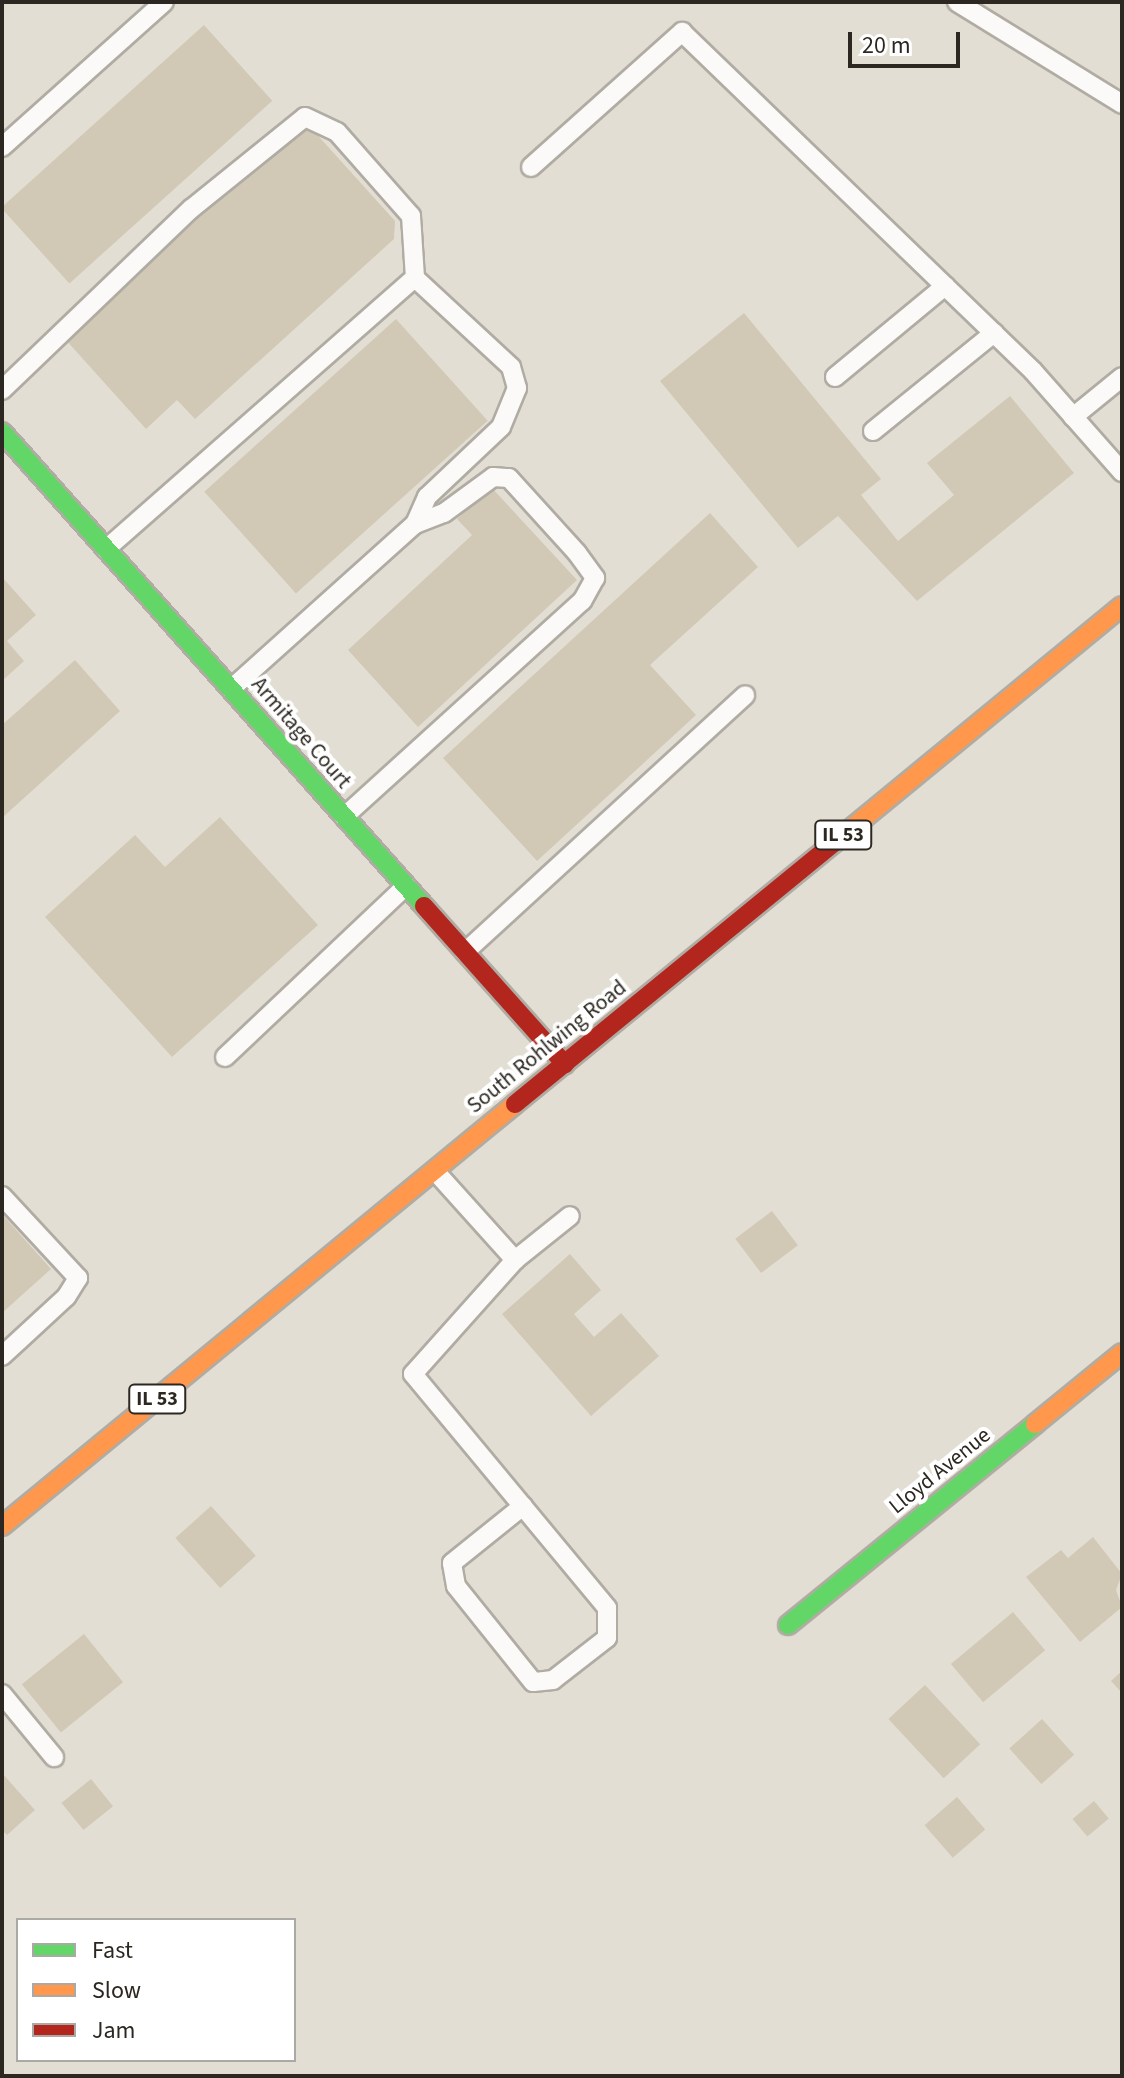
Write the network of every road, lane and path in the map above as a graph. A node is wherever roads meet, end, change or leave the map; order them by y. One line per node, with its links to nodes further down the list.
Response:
1 (164, 2): 4 (lane)
2 (957, 2): 3 (lane)
3 (1122, 104)
4 (2, 147)
5 (531, 167): 7 (lane)
6 (415, 278): 11 (lane); 16 (lane); 17 (lane)
7 (945, 286): 8 (lane); 9 (lane)
8 (994, 333): 12 (lane); 13 (lane)
9 (835, 377)
10 (1122, 377): 12 (lane)
11 (2, 390)
12 (1073, 417): 15 (lane)
13 (873, 431)
14 (2, 432): 17 (main road, Armitage Court)
15 (1122, 472)
16 (415, 524): 19 (lane); 21 (lane)
17 (106, 549): 19 (main road, Armitage Court)
18 (1122, 606): 25 (main road, South Rohlwing Road / IL 53)
19 (231, 689): 21 (main road, Armitage Court)
20 (745, 695): 23 (lane)
21 (344, 817): 22 (main road, Armitage Court)
22 (406, 886): 23 (main road, Armitage Court); 24 (lane)
23 (465, 952): 25 (main road, Armitage Court)
24 (225, 1057)
25 (565, 1064): 26 (main road, South Rohlwing Road / IL 53)
26 (435, 1171): 29 (lane); 33 (main road, South Rohlwing Road / IL 53)
27 (2, 1196): 31 (lane)
28 (570, 1216): 29 (lane)
29 (515, 1260): 32 (lane)
30 (1122, 1353): 34 (main road, Lloyd Avenue)
31 (2, 1356)
32 (523, 1506): 32 (lane)
33 (2, 1526)
34 (788, 1625)
35 (2, 1694): 36 (lane)
36 (54, 1757)

